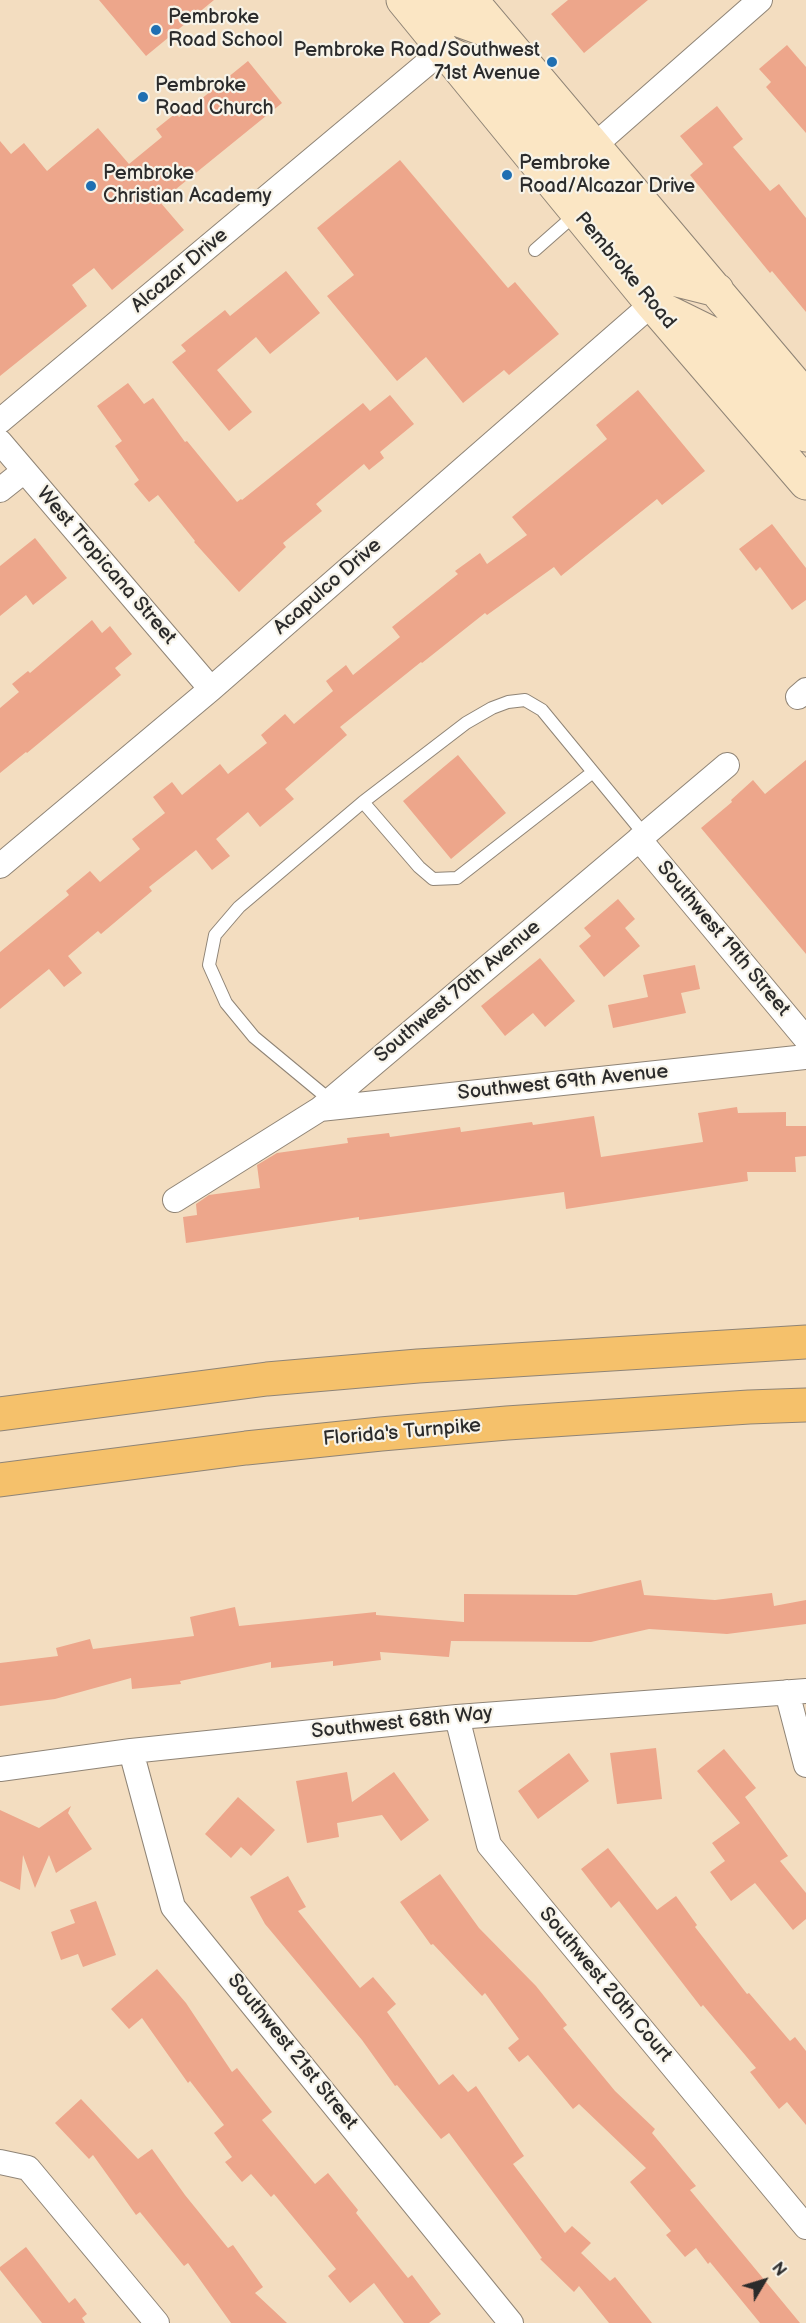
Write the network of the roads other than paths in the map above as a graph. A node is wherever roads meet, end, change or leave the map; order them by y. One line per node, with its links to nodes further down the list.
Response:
1 (403, 0): 6 (main road, Pembroke Road)
2 (438, 0): 5 (main road)
3 (471, 0): 5 (main road)
4 (760, 0): 7 (street)
5 (501, 36): 7 (main road)
6 (443, 50): 8 (main road, Pembroke Road); 10 (main road); 13 (street, Alcazar Drive)
7 (595, 145): 10 (main road)
8 (577, 213): 9 (lane); 11 (main road, Pembroke Road)
9 (535, 250)
10 (717, 290): 12 (main road)
11 (652, 304): 14 (main road); 17 (main road, Pembroke Road); 19 (street, Acapulco Drive)
12 (806, 397)
13 (0, 421)
14 (806, 435)
15 (0, 442): 16 (street, West Tropicana Street)
16 (24, 471): 18 (street); 19 (street, West Tropicana Street)
17 (806, 483)
18 (0, 490)
19 (211, 689): 24 (street, Acapulco Drive)
20 (727, 765): 23 (street, Southwest 70th Avenue)
21 (593, 772): 22 (lane); 22 (lane); 23 (lane)
22 (363, 802): 27 (lane)
23 (642, 836): 25 (street, Southwest 19th Street); 27 (street, Southwest 70th Avenue)
24 (0, 866)
25 (806, 1039)
26 (806, 1057): 27 (street, Southwest 69th Avenue)
27 (325, 1105): 28 (street, Southwest 70th Avenue)
28 (175, 1200)
29 (806, 1342): 31 (highway)
30 (806, 1405): 32 (highway, Florida's Turnpike)
31 (0, 1414)
32 (0, 1480)
33 (797, 1692): 34 (street, Southwest 68th Way); 36 (street)
34 (457, 1717): 35 (street, Southwest 68th Way); 39 (street, Southwest 20th Court)
35 (131, 1751): 37 (street, Southwest 68th Way); 41 (street, Southwest 21st Street)
36 (806, 1765)
37 (0, 1769)
38 (0, 2162): 40 (street)
39 (806, 2227)
40 (157, 2323)
41 (511, 2323)

